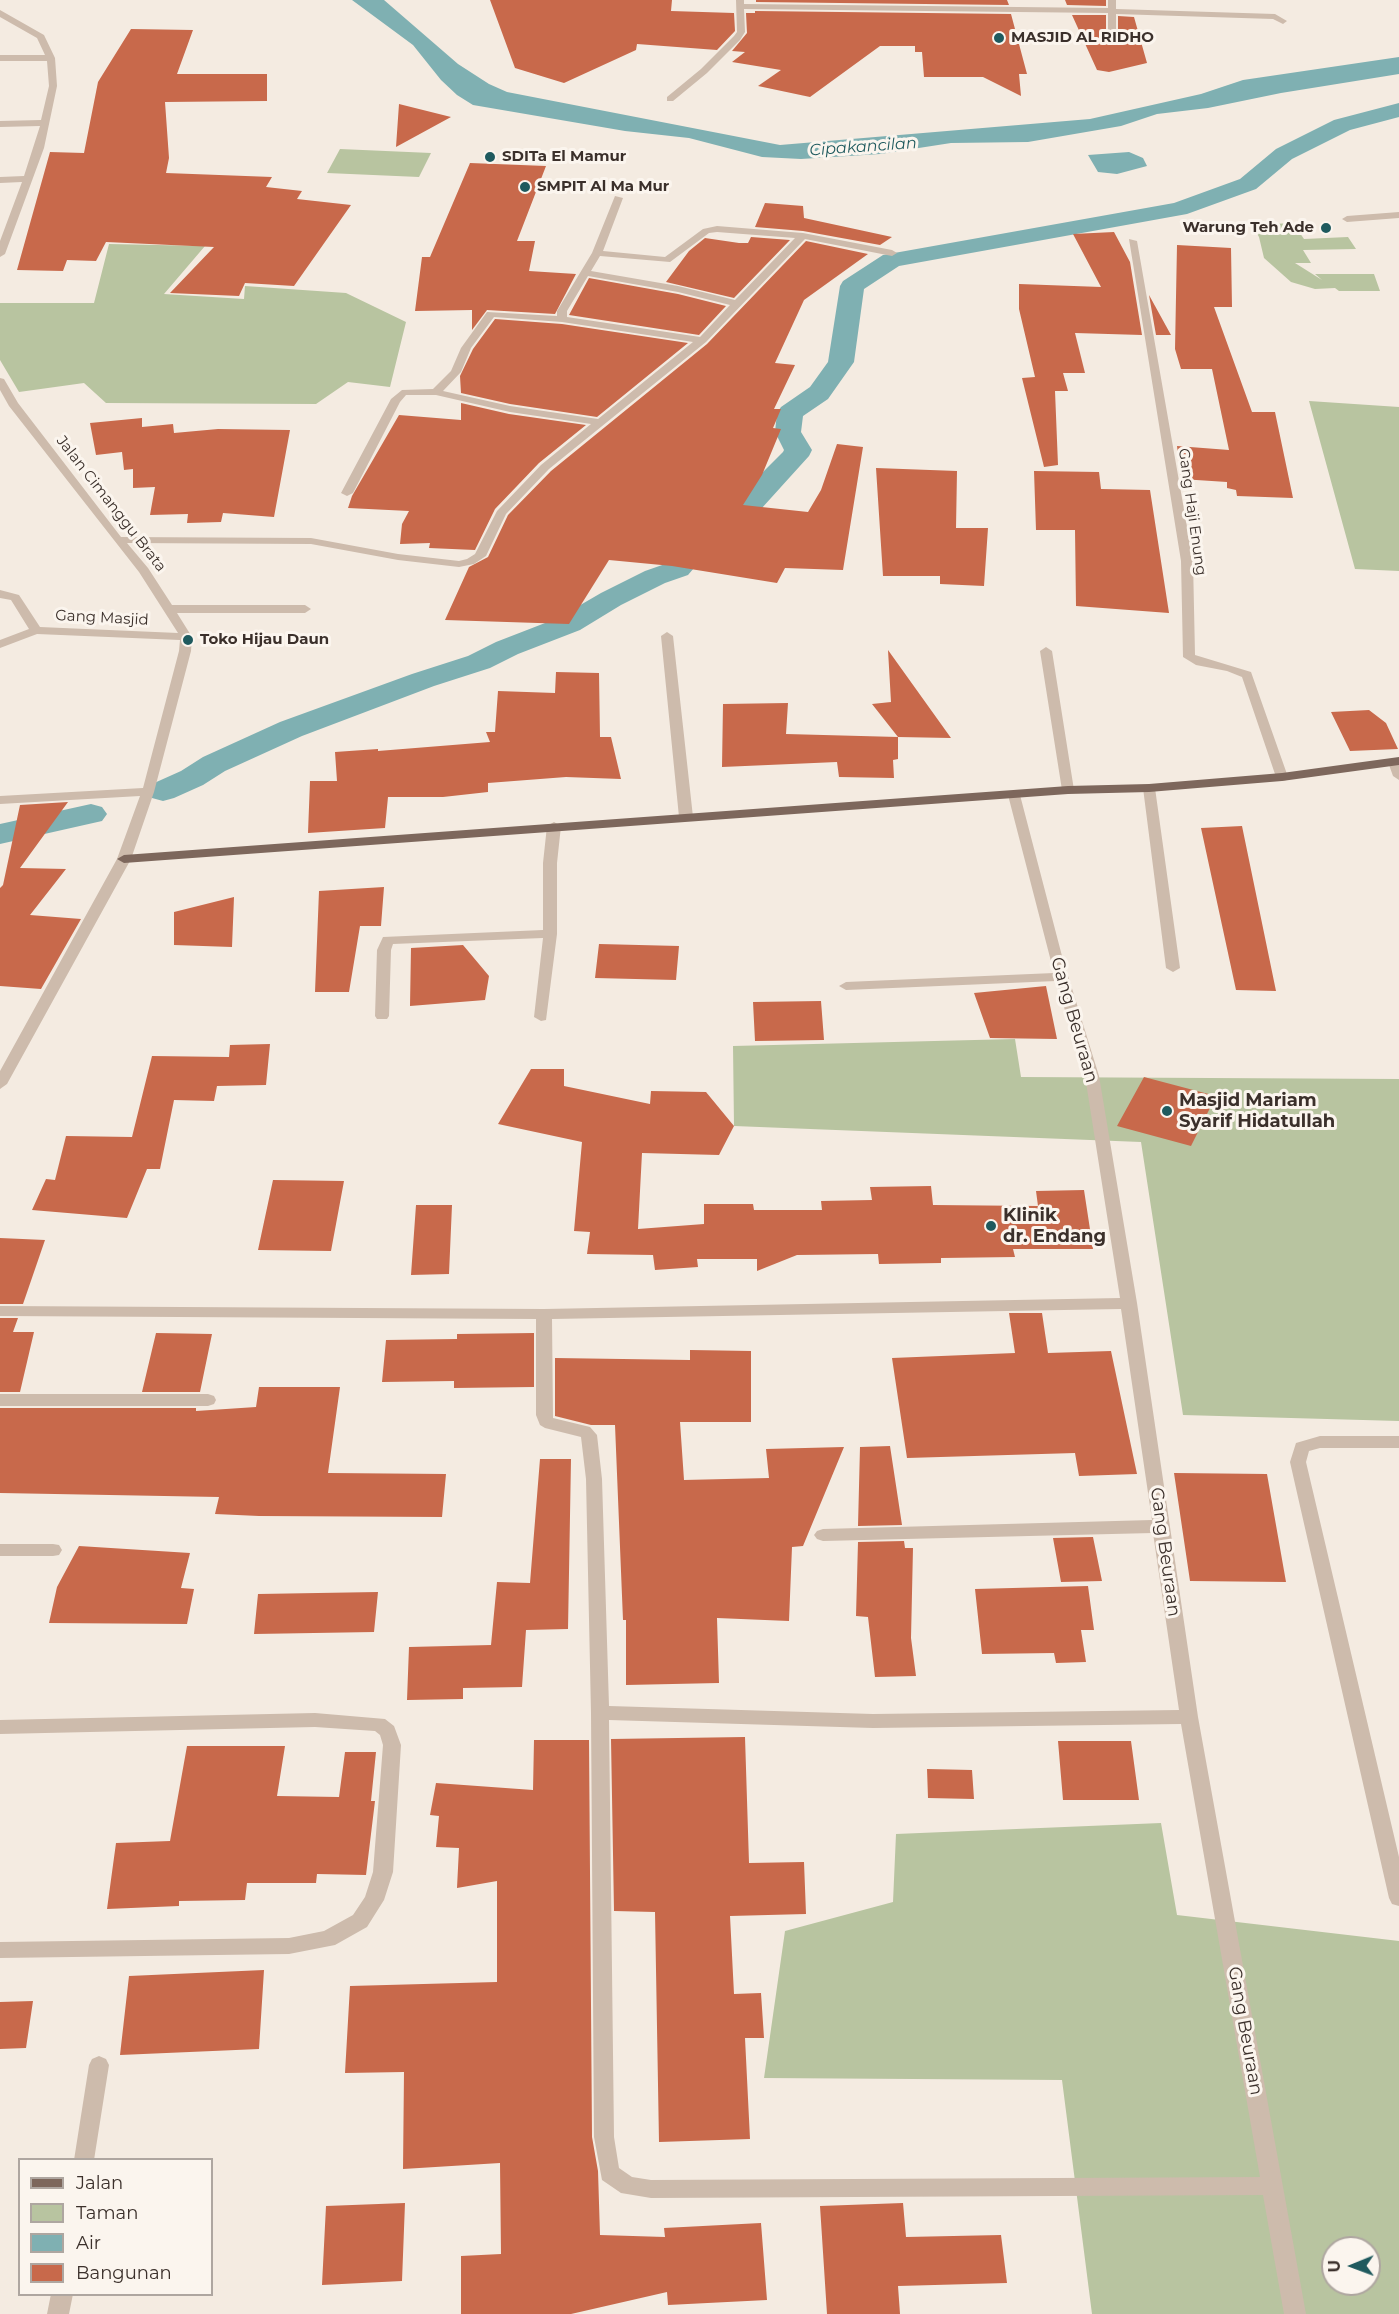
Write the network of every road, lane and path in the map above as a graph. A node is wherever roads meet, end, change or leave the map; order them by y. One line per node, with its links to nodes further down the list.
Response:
1 (1112, 0): 3 (street)
2 (740, 3): 3 (street); 9 (street)
3 (1112, 12): 5 (street); 6 (street)
4 (0, 14): 8 (street)
5 (1283, 21)
6 (1112, 38)
7 (0, 58): 8 (street)
8 (51, 58): 10 (street)
9 (670, 99)
10 (43, 123): 11 (street); 12 (street)
11 (0, 124)
12 (27, 179): 13 (street); 21 (street)
13 (0, 180)
14 (618, 198): 19 (street)
15 (1399, 215): 16 (street)
16 (1347, 219)
17 (803, 236): 19 (street); 20 (street); 23 (street)
18 (1132, 241): 43 (street, Gang Haji Enung)
19 (597, 253): 22 (street)
20 (892, 253)
21 (0, 254)
22 (585, 273): 23 (street); 24 (street)
23 (737, 304): 25 (street)
24 (562, 319): 25 (street); 27 (street)
25 (702, 340): 30 (street)
26 (0, 381): 29 (street, Jalan Cimanggu Brata)
27 (436, 392): 30 (street); 31 (street)
28 (0, 404): 29 (street)
29 (13, 404): 32 (street, Jalan Cimanggu Brata)
30 (599, 422): 32 (street)
31 (347, 493)
32 (118, 540): 34 (street, Jalan Cimanggu Brata)
33 (0, 594): 36 (street, Gang Masjid)
34 (168, 609): 35 (street); 38 (street, Jalan Cimanggu Brata)
35 (305, 609)
36 (36, 630): 38 (street, Gang Masjid); 39 (street)
37 (667, 636): 49 (street)
38 (186, 637): 46 (street)
39 (0, 644)
40 (1046, 651): 45 (street)
41 (1396, 761): 42 (street); 43 (main road)
42 (1399, 776)
43 (1282, 777): 44 (main road)
44 (1149, 788): 45 (main road); 53 (street)
45 (1068, 790): 47 (main road)
46 (148, 792): 48 (street); 51 (street)
47 (1014, 795): 49 (main road); 54 (street, Gang Beuraan)
48 (0, 800)
49 (686, 817): 50 (main road)
50 (554, 826): 51 (main road); 52 (street)
51 (124, 859): 58 (street)
52 (550, 934): 56 (street); 57 (street)
53 (1173, 968)
54 (1062, 977): 55 (street); 59 (street, Gang Beuraan)
55 (846, 986)
56 (382, 1016)
57 (541, 1017)
58 (0, 1084)
59 (1129, 1303): 61 (street); 65 (street, Gang Beuraan)
60 (0, 1311): 61 (street)
61 (544, 1314): 69 (street)
62 (0, 1400): 63 (street)
63 (208, 1400)
64 (1399, 1442): 72 (street)
65 (1162, 1526): 66 (street); 70 (street, Gang Beuraan)
66 (823, 1535)
67 (0, 1550): 68 (street)
68 (53, 1550)
69 (600, 1713): 70 (street); 76 (street)
70 (1189, 1717): 76 (street, Gang Beuraan)
71 (0, 1727): 73 (street)
72 (1399, 1898)
73 (0, 1950)
74 (99, 2065): 75 (street)
75 (84, 2158)
76 (1273, 2186): 79 (street, Gang Beuraan)
77 (62, 2296): 78 (street)
78 (58, 2314)
79 (1295, 2314)

